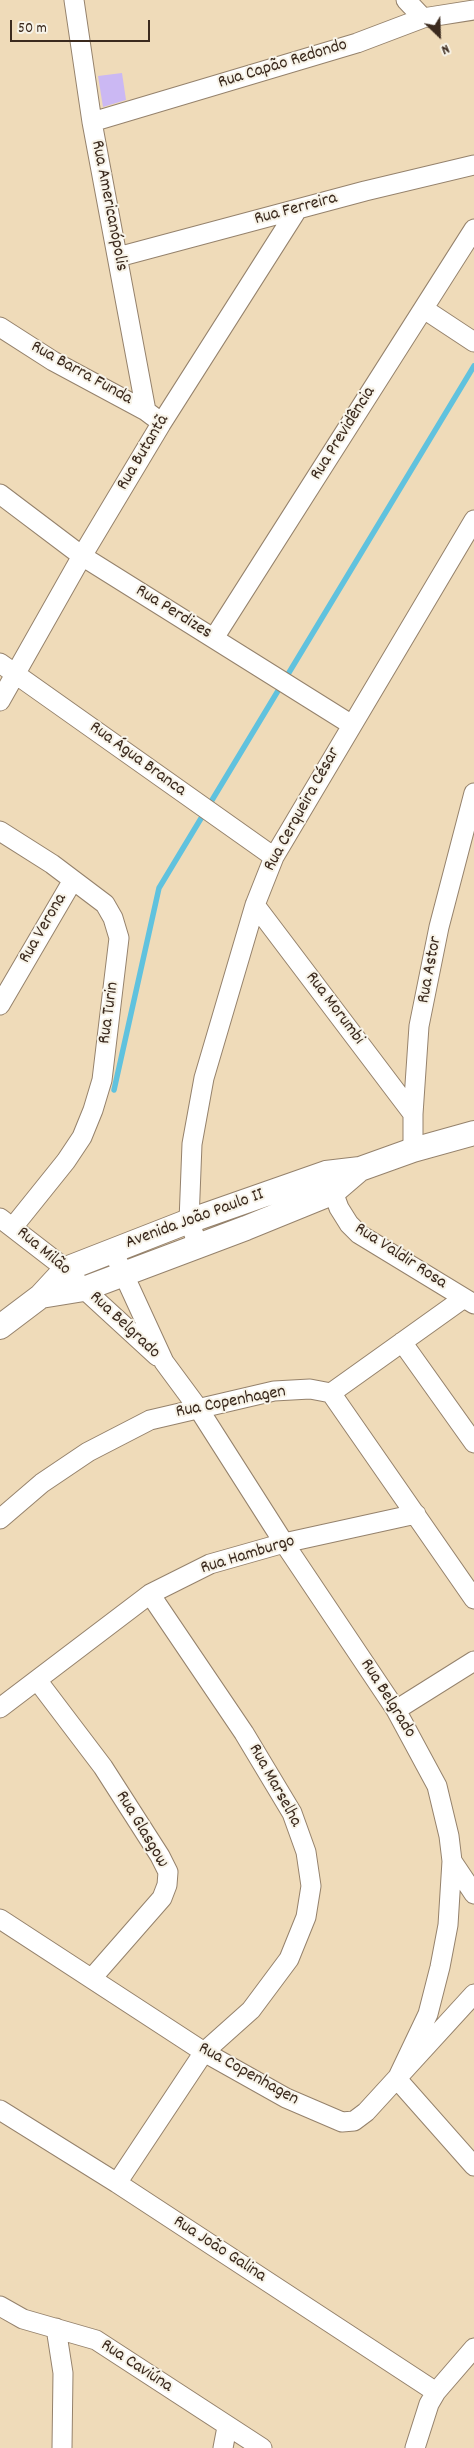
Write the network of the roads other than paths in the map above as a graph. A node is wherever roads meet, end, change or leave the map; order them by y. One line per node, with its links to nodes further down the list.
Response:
1 (74, 0): 6 (street, Rua Americanópolis)
2 (406, 0): 5 (street)
3 (448, 7): 4 (street, Rua Capão Redondo); 5 (street, Rua Capão Redondo)
4 (474, 10)
5 (424, 18): 6 (street, Rua Capão Redondo)
6 (92, 122): 10 (street, Rua Americanópolis)
7 (474, 165): 8 (street, Rua Ferreira)
8 (297, 210): 10 (street, Rua Ferreira); 15 (street, Rua Butantã)
9 (474, 230): 11 (street, Rua Previdência)
10 (118, 257): 14 (street, Rua Americanópolis)
11 (424, 309): 13 (street); 19 (street, Rua Previdência)
12 (0, 327): 14 (street, Rua Barra Funda)
13 (474, 342)
14 (146, 411): 15 (street, Rua Barra Funda)
15 (161, 424): 18 (street, Rua Butantã)
16 (0, 494): 18 (street, Rua Perdizes)
17 (474, 520): 22 (street, Rua Cerqueira César)
18 (82, 556): 19 (street, Rua Perdizes); 20 (street, Rua Butantã)
19 (214, 638): 22 (street, Rua Perdizes)
20 (7, 668): 21 (street, Rua Butantã); 25 (street, Rua Água Branca)
21 (0, 700)
22 (352, 725): 25 (street, Rua Cerqueira César)
23 (474, 793): 29 (street, Rua Astor)
24 (0, 831): 26 (street, Rua Turin)
25 (274, 857): 27 (street, Rua Cerqueira César)
26 (73, 880): 28 (street, Rua Verona); 34 (street, Rua Turin)
27 (255, 905): 29 (street, Rua Morumbi); 33 (street, Rua Cerqueira César)
28 (0, 1004)
29 (413, 1114): 31 (street, Rua Astor)
30 (474, 1133): 31 (main road, Avenida João Paulo II)
31 (414, 1150): 32 (main road, Avenida João Paulo II)
32 (329, 1183): 33 (main road, Avenida João Paulo II); 35 (main road, Avenida João Paulo II); 41 (street, Rua Valdir Rosa)
33 (189, 1221): 35 (street, Rua Cerqueira César); 36 (main road, Avenida João Paulo II)
34 (6, 1223): 37 (street, Rua Milão)
35 (198, 1245): 38 (main road, Avenida João Paulo II)
36 (113, 1251): 37 (main road, Avenida João Paulo II); 38 (street, Rua Belgrado)
37 (66, 1269): 39 (street, Rua Milão); 40 (main road, Avenida João Paulo II)
38 (123, 1274): 39 (main road, Avenida João Paulo II); 44 (street, Rua Belgrado)
39 (84, 1289): 40 (main road, Avenida João Paulo II); 44 (street, Rua Belgrado)
40 (42, 1296): 42 (main road, Avenida João Paulo II)
41 (469, 1301): 43 (street)
42 (0, 1327)
43 (402, 1342): 45 (street); 47 (street)
44 (164, 1362): 46 (street, Rua Belgrado)
45 (331, 1393): 46 (street, Rua Copenhagen); 48 (street)
46 (198, 1408): 49 (street, Rua Copenhagen); 50 (street, Rua Belgrado)
47 (474, 1443)
48 (416, 1514): 50 (street, Rua Hamburgo); 52 (street)
49 (0, 1518)
50 (284, 1543): 51 (street, Rua Hamburgo); 56 (street, Rua Belgrado)
51 (150, 1594): 54 (street, Rua Hamburgo); 62 (street, Rua Marselha)
52 (474, 1599)
53 (474, 1661): 56 (street)
54 (37, 1680): 55 (street, Rua Hamburgo); 60 (street, Rua Glasgow)
55 (0, 1708)
56 (396, 1710): 57 (street, Rua Belgrado)
57 (452, 1861): 58 (street); 63 (street, Rua Belgrado)
58 (474, 1894)
59 (0, 1920): 60 (street, Rua Copenhagen)
60 (92, 1978): 62 (street, Rua Copenhagen)
61 (474, 1994): 63 (street, Rua Copenhagen)
62 (204, 2052): 63 (street, Rua Copenhagen); 66 (street, Rua Marselha)
63 (397, 2079): 65 (street)
64 (0, 2110): 66 (street, Rua João Galina)
65 (474, 2166)
66 (117, 2183): 70 (street, Rua João Galina)
67 (0, 2306): 68 (street, Rua Caviúna)
68 (56, 2328): 71 (street, Rua Caviúna); 72 (street)
69 (474, 2348): 70 (street)
70 (436, 2392): 75 (street)
71 (227, 2427): 73 (street); 74 (street, Rua Caviúna)
72 (62, 2448)
73 (223, 2448)
74 (262, 2448)
75 (415, 2448)

